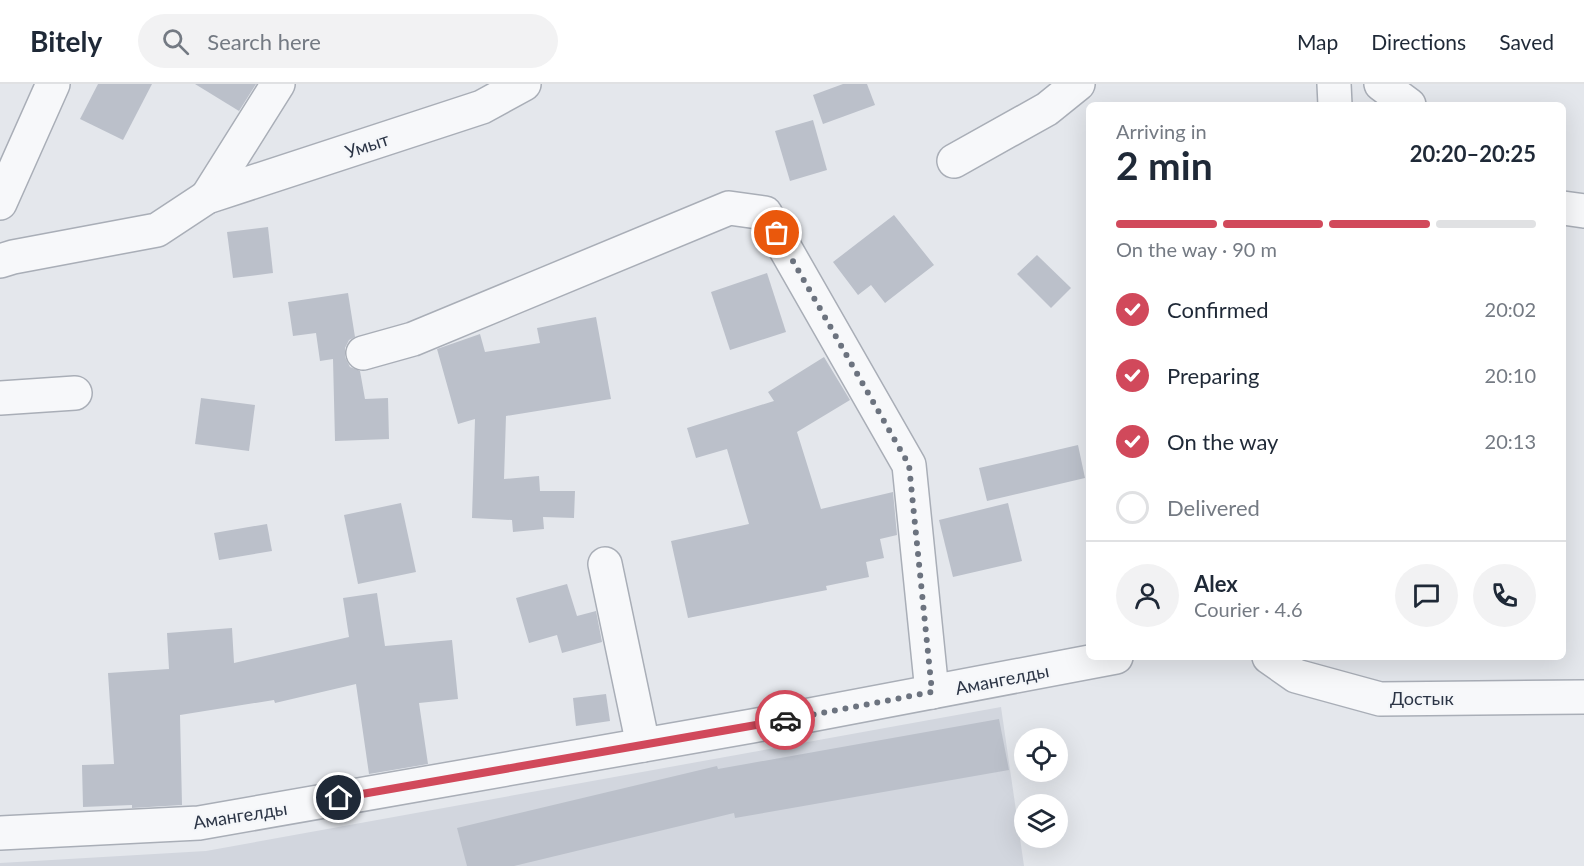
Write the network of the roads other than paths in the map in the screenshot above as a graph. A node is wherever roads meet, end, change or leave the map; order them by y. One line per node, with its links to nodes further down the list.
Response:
1 (53, 84): 11 (street)
2 (278, 84): 10 (street, Умыт)
3 (524, 84): 10 (street, Умыт)
4 (1078, 84): 9 (street)
5 (1334, 84): 7 (street)
6 (1381, 84): 8 (street)
7 (1335, 102)
8 (1405, 102)
9 (954, 161)
10 (207, 197): 14 (street, Умыт)
11 (0, 203)
12 (1566, 208): 13 (street)
13 (1584, 211)
14 (0, 261)
15 (363, 353): 21 (street)
16 (75, 393): 17 (street)
17 (0, 398)
18 (605, 564): 23 (street)
19 (1100, 660): 21 (street, Амангелды)
20 (1273, 660): 22 (street, Достык)
21 (932, 692): 23 (street, Амангелды)
22 (1584, 697)
23 (643, 745): 24 (street, Амангелды)
24 (0, 833)

